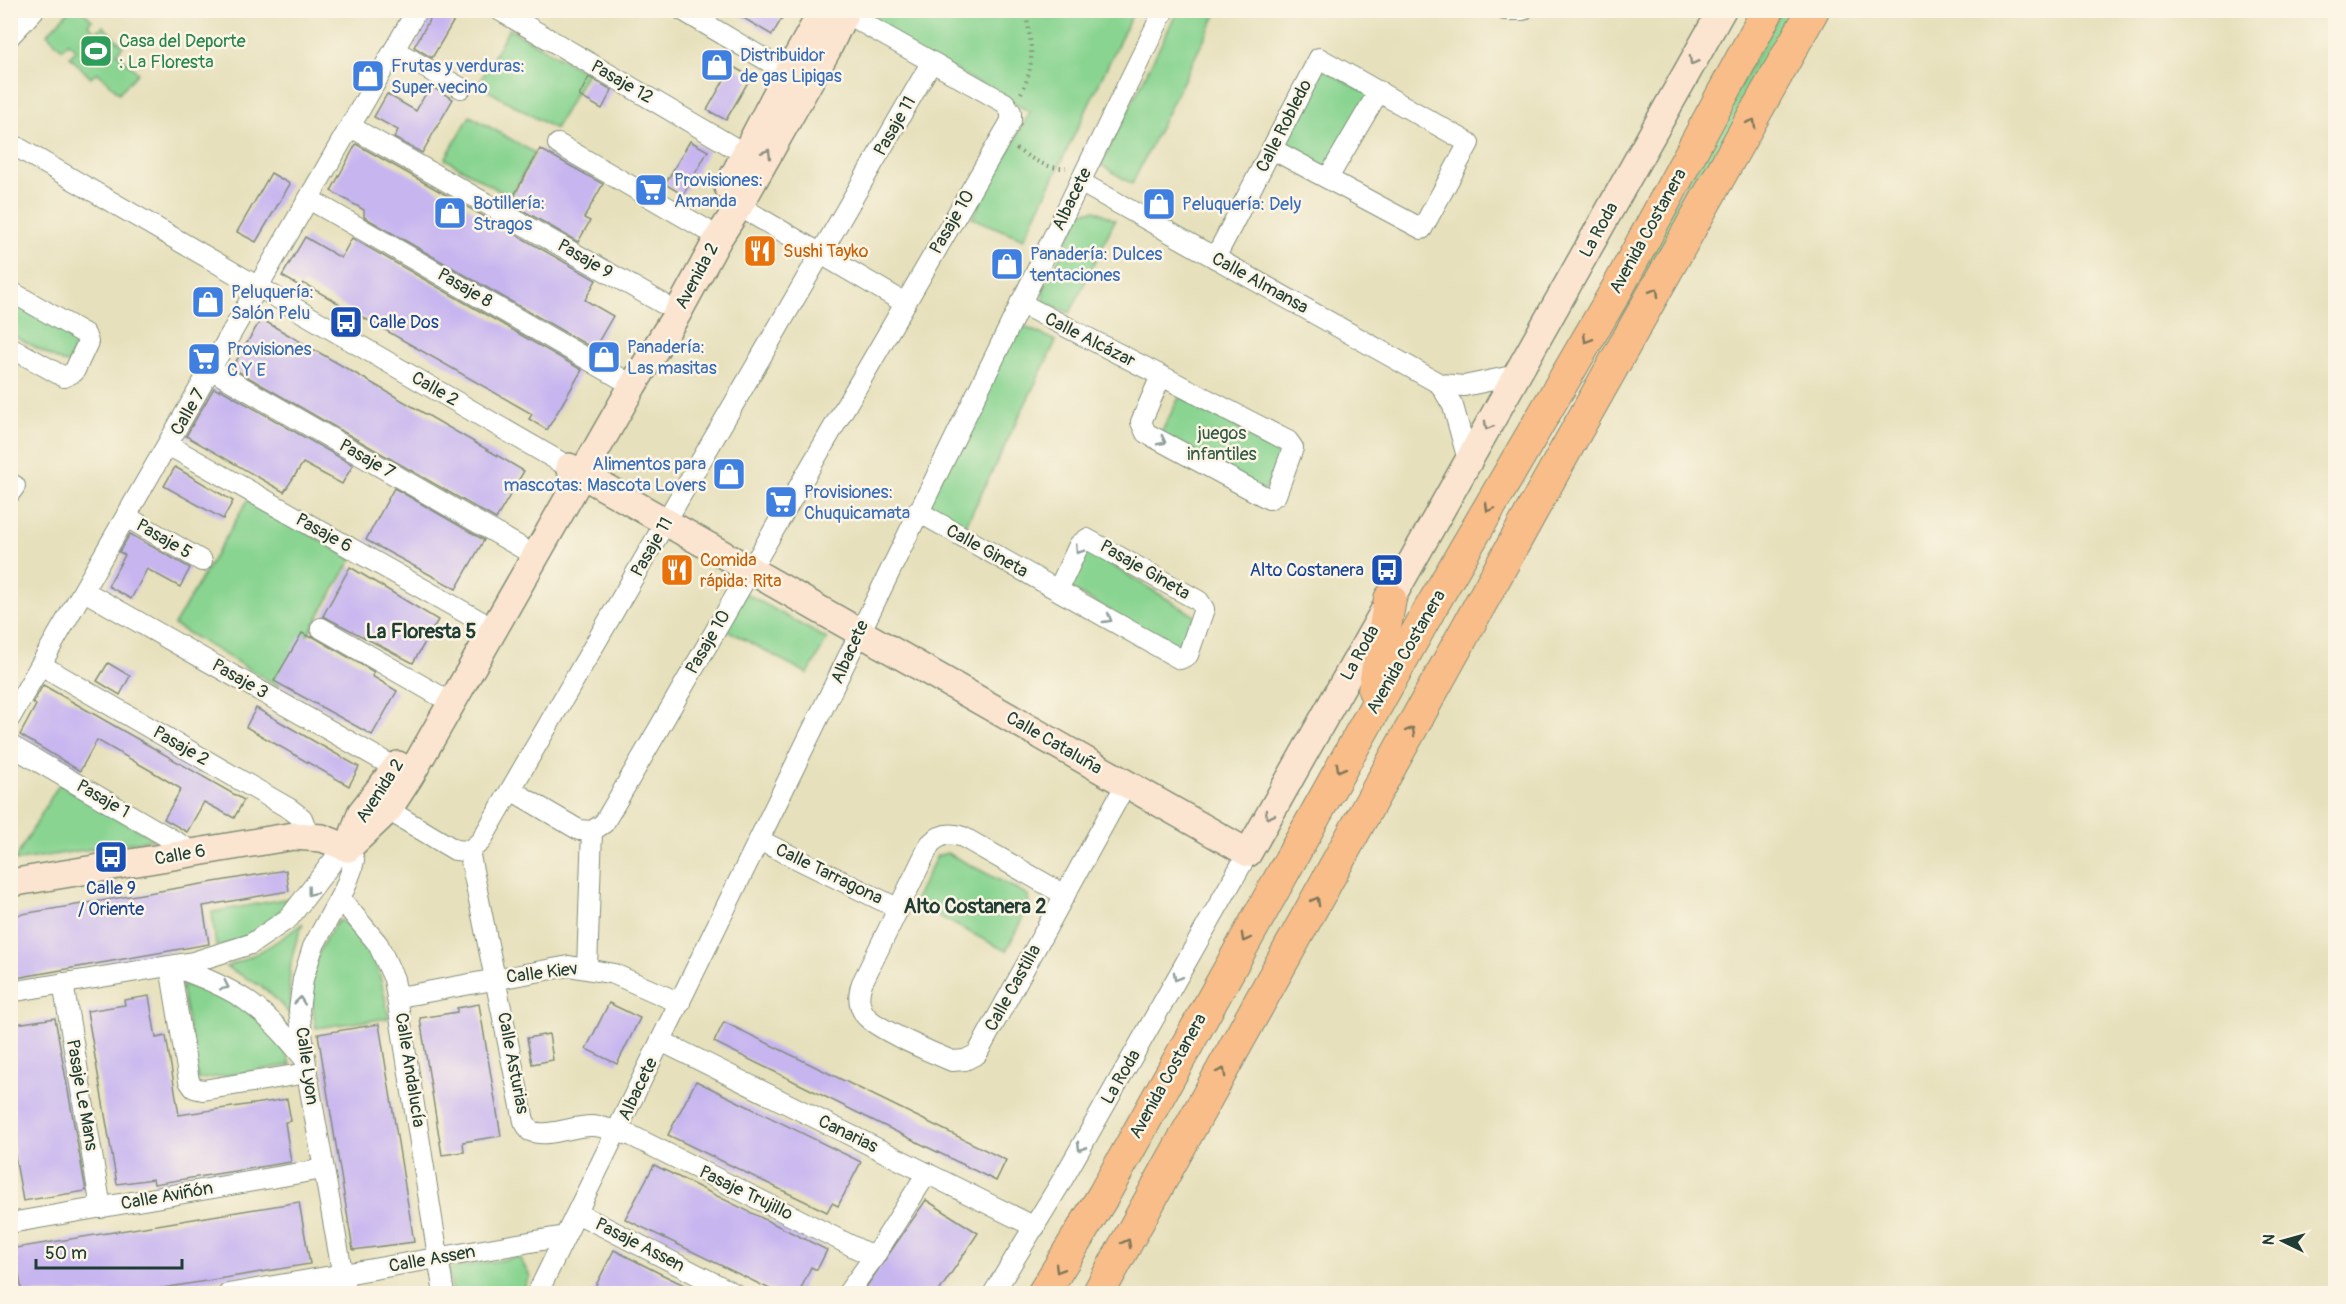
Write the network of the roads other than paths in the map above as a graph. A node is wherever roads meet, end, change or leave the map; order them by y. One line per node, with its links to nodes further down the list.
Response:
1 (34, 10): 12 (street)
2 (417, 10): 13 (street, Calle 7)
3 (499, 10): 22 (street, Pasaje 12)
4 (682, 10): 15 (street)
5 (1164, 10): 23 (street, Albacete)
6 (1505, 10): 7 (street)
7 (1523, 10)
8 (1722, 10): 37 (street, La Roda, one-way to 37)
9 (1768, 10): 61 (main road, Avenida Costanera, one-way to 61)
10 (1813, 10): 105 (main road, Avenida Costanera, one-way to 10)
11 (838, 11): 14 (street); 15 (street, Avenida 2)
12 (10, 36)
13 (394, 50): 16 (street); 18 (street, Calle 7)
14 (931, 63): 28 (street, Pasaje 11); 33 (street, Pasaje 10)
15 (797, 79): 22 (street, Avenida 2); 26 (street, Avenida 2, one-way to 15)
16 (461, 88)
17 (1379, 91): 21 (street, Calle Robledo); 24 (street); 24 (street)
18 (351, 127): 25 (street, Calle 7); 32 (street, Pasaje 9)
19 (10, 143): 30 (street, Calle 2)
20 (558, 144): 27 (street)
21 (1272, 149): 24 (street); 29 (street, Calle Robledo)
22 (745, 154): 27 (street, Avenida 2)
23 (1082, 178): 29 (street, Calle Almansa); 34 (street, Albacete)
24 (1328, 178)
25 (309, 200): 30 (street, Calle 7); 39 (street, Pasaje 8)
26 (740, 206): 28 (street); 43 (street, Avenida 2)
27 (705, 229): 32 (street, Avenida 2)
28 (821, 254): 33 (street); 48 (street, Pasaje 11)
29 (1215, 258): 40 (street, Calle Almansa)
30 (260, 287): 36 (street, Calle 7); 43 (street, Calle 2)
31 (10, 291): 35 (street)
32 (662, 303): 39 (street, Avenida 2)
33 (905, 303): 51 (street, Pasaje 10)
34 (1020, 303): 38 (street, Calle Alcázar); 46 (street, Albacete)
35 (10, 347)
36 (212, 370): 41 (street, Calle 7); 49 (street, Pasaje 7)
37 (1517, 375): 40 (street, Calle Almansa); 42 (street, La Roda, one-way to 42)
38 (1161, 376): 38 (street, Calle Alcázar, one-way to 38)
39 (620, 378): 43 (street, Avenida 2)
40 (1440, 384): 42 (street)
41 (168, 445): 47 (street, Calle 7); 55 (street, Pasaje 6)
42 (1468, 460): 54 (street, La Roda)
43 (576, 471): 48 (street, Calle 2); 49 (street, Avenida 2); 66 (street, Avenida 2)
44 (10, 483): 45 (street)
45 (10, 493)
46 (917, 512): 52 (street, Calle Gineta); 57 (street, Albacete)
47 (126, 517): 50 (street, Pasaje 5); 53 (street, Calle 7)
48 (666, 522): 51 (street, Calle 2); 65 (street, Pasaje 11)
49 (522, 548): 55 (street, Avenida 2)
50 (202, 561)
51 (750, 570): 57 (street, Calle 2); 67 (street, Pasaje 10)
52 (1058, 590): 52 (street, Pasaje Gineta, one-way to 52)
53 (84, 591): 58 (street, Calle 7); 63 (street, Pasaje 3)
54 (1390, 599): 61 (main road); 73 (street, La Roda, one-way to 73)
55 (480, 621): 59 (street, Avenida 2)
56 (321, 628): 59 (street)
57 (860, 633): 64 (street, Calle Cataluña); 69 (street, Albacete)
58 (41, 665): 60 (street, Calle 7); 68 (street, Pasaje 2)
59 (438, 695): 63 (street, Avenida 2)
60 (10, 718)
61 (1368, 718): 104 (main road, Avenida Costanera, one-way to 104)
62 (10, 745): 72 (street, Pasaje 1)
63 (396, 768): 70 (street, Avenida 2)
64 (1126, 784): 73 (street, Calle Cataluña); 75 (street, Calle Castilla)
65 (511, 790): 67 (street); 71 (street, Pasaje 11)
66 (388, 810): 70 (street, Avenida 2); 71 (street)
67 (592, 831): 79 (street)
68 (309, 836): 70 (street, Calle 6); 72 (street, Calle 6)
69 (759, 840): 77 (street, Calle Tarragona); 84 (street, Albacete)
70 (348, 848): 76 (street, Calle Lyon); 78 (street, one-way to 78)
71 (469, 851): 80 (street)
72 (195, 853): 74 (street, Calle 6)
73 (1248, 854): 93 (street, La Roda, one-way to 93)
74 (10, 884)
75 (1065, 894): 77 (street); 77 (street, Calle Castilla)
76 (340, 898): 83 (street, Calle Andalucía); 86 (street, Calle Lyon, one-way to 76)
77 (899, 909)
78 (170, 966): 81 (street); 86 (street, one-way to 86); 86 (street)
79 (587, 967): 80 (street, Calle Kiev); 84 (street, Calle Kiev)
80 (496, 978): 83 (street, Calle Kiev); 87 (street, Calle Asturias)
81 (63, 983): 82 (street); 90 (street, Pasaje Le Mans)
82 (10, 992)
83 (399, 997): 96 (street, Calle Andalucía)
84 (680, 1003): 85 (street, Albacete)
85 (661, 1041): 87 (street, Albacete); 89 (street, Canarias)
86 (305, 1066): 88 (street, Calle Lyon)
87 (616, 1132): 91 (street, Albacete); 95 (street, Pasaje Trujillo)
88 (323, 1169): 90 (street, Calle Aviñón); 97 (street, Calle Lyon)
89 (927, 1173): 93 (street, Canarias); 95 (street)
90 (101, 1208): 92 (street, Calle Aviñón)
91 (577, 1213): 94 (street, Albacete); 101 (street, Pasaje Assen)
92 (10, 1223)
93 (1035, 1227): 103 (street, La Roda)
94 (565, 1236): 96 (street, Calle Assen); 100 (street, Albacete)
95 (874, 1257): 102 (street)
96 (439, 1258): 97 (street, Calle Assen); 99 (street, Calle Andalucía)
97 (344, 1284): 98 (street, Calle Assen)
98 (238, 1293)
99 (444, 1293)
100 (537, 1293)
101 (735, 1293)
102 (847, 1293)
103 (993, 1293)
104 (1043, 1293)
105 (1098, 1293)

